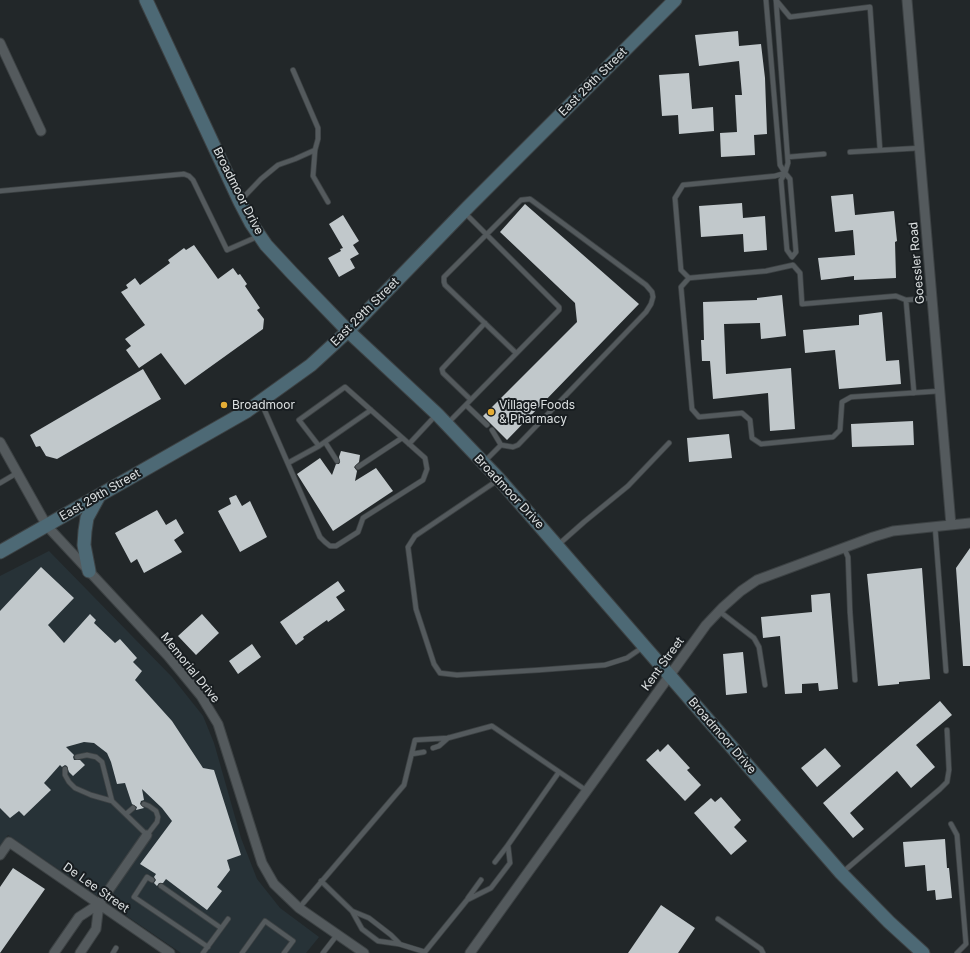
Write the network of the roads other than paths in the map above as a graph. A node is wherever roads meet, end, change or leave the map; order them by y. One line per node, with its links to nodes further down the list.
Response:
1 (146, 0): 17 (street, Broadmoor Drive)
2 (675, 0): 19 (street, East 29th Street)
3 (766, 0): 15 (lane)
4 (776, 0): 11 (lane); 14 (lane)
5 (908, 0): 9 (street, Goessler Road)
6 (0, 44): 8 (street)
7 (294, 70): 10 (lane)
8 (41, 131)
9 (920, 148): 11 (lane); 25 (street, Goessler Road)
10 (315, 150): 17 (lane); 18 (lane)
11 (880, 150): 12 (lane)
12 (850, 152)
13 (824, 154): 14 (lane)
14 (788, 158): 15 (lane)
15 (785, 173): 22 (lane); 22 (lane); 24 (lane)
16 (0, 191): 21 (lane)
17 (240, 202): 21 (street, Broadmoor Drive)
18 (328, 202)
19 (463, 212): 20 (lane); 28 (street, East 29th Street)
20 (486, 234): 27 (lane); 29 (lane); 45 (lane)
21 (260, 236): 28 (street, Broadmoor Drive)
22 (792, 257): 23 (lane)
23 (793, 266): 24 (lane); 26 (lane)
24 (689, 278): 31 (lane)
25 (932, 298): 26 (lane); 30 (street, Goessler Road)
26 (906, 300): 31 (lane)
27 (485, 323): 29 (lane); 32 (lane)
28 (348, 331): 33 (street, East 29th Street); 36 (street, Broadmoor Drive)
29 (516, 353): 32 (lane)
30 (940, 391): 31 (lane); 56 (street, Goessler Road)
31 (914, 393)
32 (470, 400): 34 (lane)
33 (260, 401): 48 (lane); 54 (street, East 29th Street)
34 (466, 404): 37 (lane); 38 (lane)
35 (372, 410): 40 (lane); 42 (lane); 46 (lane)
36 (437, 414): 37 (street, Broadmoor Drive); 44 (lane)
37 (447, 425): 49 (street, Broadmoor Drive)
38 (487, 426)
39 (492, 430): 45 (lane)
40 (402, 438): 44 (lane); 50 (lane)
41 (0, 442): 51 (street, Memorial Drive)
42 (325, 442): 46 (lane); 47 (lane)
43 (669, 443): 59 (lane)
44 (409, 444): 48 (lane)
45 (501, 445): 49 (lane)
46 (319, 446): 48 (lane)
47 (337, 461)
48 (288, 463)
49 (483, 463): 52 (street, Broadmoor Drive)
50 (358, 467)
51 (16, 473): 53 (lane); 57 (street, Memorial Drive)
52 (499, 479): 59 (street, Broadmoor Drive); 64 (lane)
53 (0, 483)
54 (99, 496): 57 (street, East 29th Street); 62 (street)
55 (970, 523): 56 (street, Kent Street)
56 (951, 525): 58 (street, Kent Street)
57 (46, 526): 61 (street, East 29th Street); 62 (street, Memorial Drive)
58 (935, 526): 60 (street, Kent Street); 65 (lane)
59 (558, 545): 64 (street, Broadmoor Drive)
60 (844, 548): 63 (street, Kent Street); 67 (lane)
61 (0, 552)
62 (89, 571): 94 (street, Memorial Drive)
63 (719, 612): 66 (street, Kent Street); 68 (lane)
64 (645, 646): 66 (street, Broadmoor Drive)
65 (946, 672)
66 (670, 675): 77 (street, Kent Street); 87 (street, Broadmoor Drive)
67 (855, 680)
68 (765, 685)
69 (947, 730): 87 (lane)
70 (448, 738): 71 (lane); 73 (lane); 76 (lane)
71 (433, 748)
72 (424, 752): 73 (lane)
73 (412, 754): 90 (lane)
74 (77, 757): 78 (lane)
75 (65, 769): 78 (lane)
76 (559, 772): 77 (lane); 84 (lane)
77 (587, 791): 113 (street, Kent Street)
78 (112, 801): 81 (lane)
79 (144, 804): 83 (lane)
80 (133, 808): 81 (lane)
81 (126, 814): 83 (lane)
82 (951, 824): 116 (lane)
83 (147, 835): 93 (street)
84 (508, 845): 86 (lane); 92 (lane)
85 (0, 855): 93 (street, De Lee Street)
86 (494, 862)
87 (841, 873): 115 (street, Broadmoor Drive)
88 (152, 880): 101 (lane)
89 (481, 880): 92 (lane)
90 (321, 881): 94 (lane); 95 (lane)
91 (161, 886): 98 (lane)
92 (467, 900): 112 (lane)
93 (99, 904): 103 (street); 104 (street); 106 (street, De Lee Street)
94 (298, 908): 99 (street, Memorial Drive)
95 (352, 911): 100 (lane); 100 (lane)
96 (228, 919): 98 (lane)
97 (718, 919): 114 (lane)
98 (221, 928): 101 (lane)
99 (337, 935): 110 (lane); 111 (street, Memorial Drive)
100 (400, 944): 112 (lane)
101 (208, 947): 107 (lane)
102 (116, 948): 105 (lane)
103 (54, 953)
104 (80, 953)
105 (113, 953)
106 (170, 953)
107 (204, 953)
108 (242, 953): 109 (lane)
109 (284, 953)
110 (323, 953)
111 (364, 953)
112 (424, 953)
113 (470, 953)
114 (763, 953)
115 (923, 953)
116 (957, 953)

